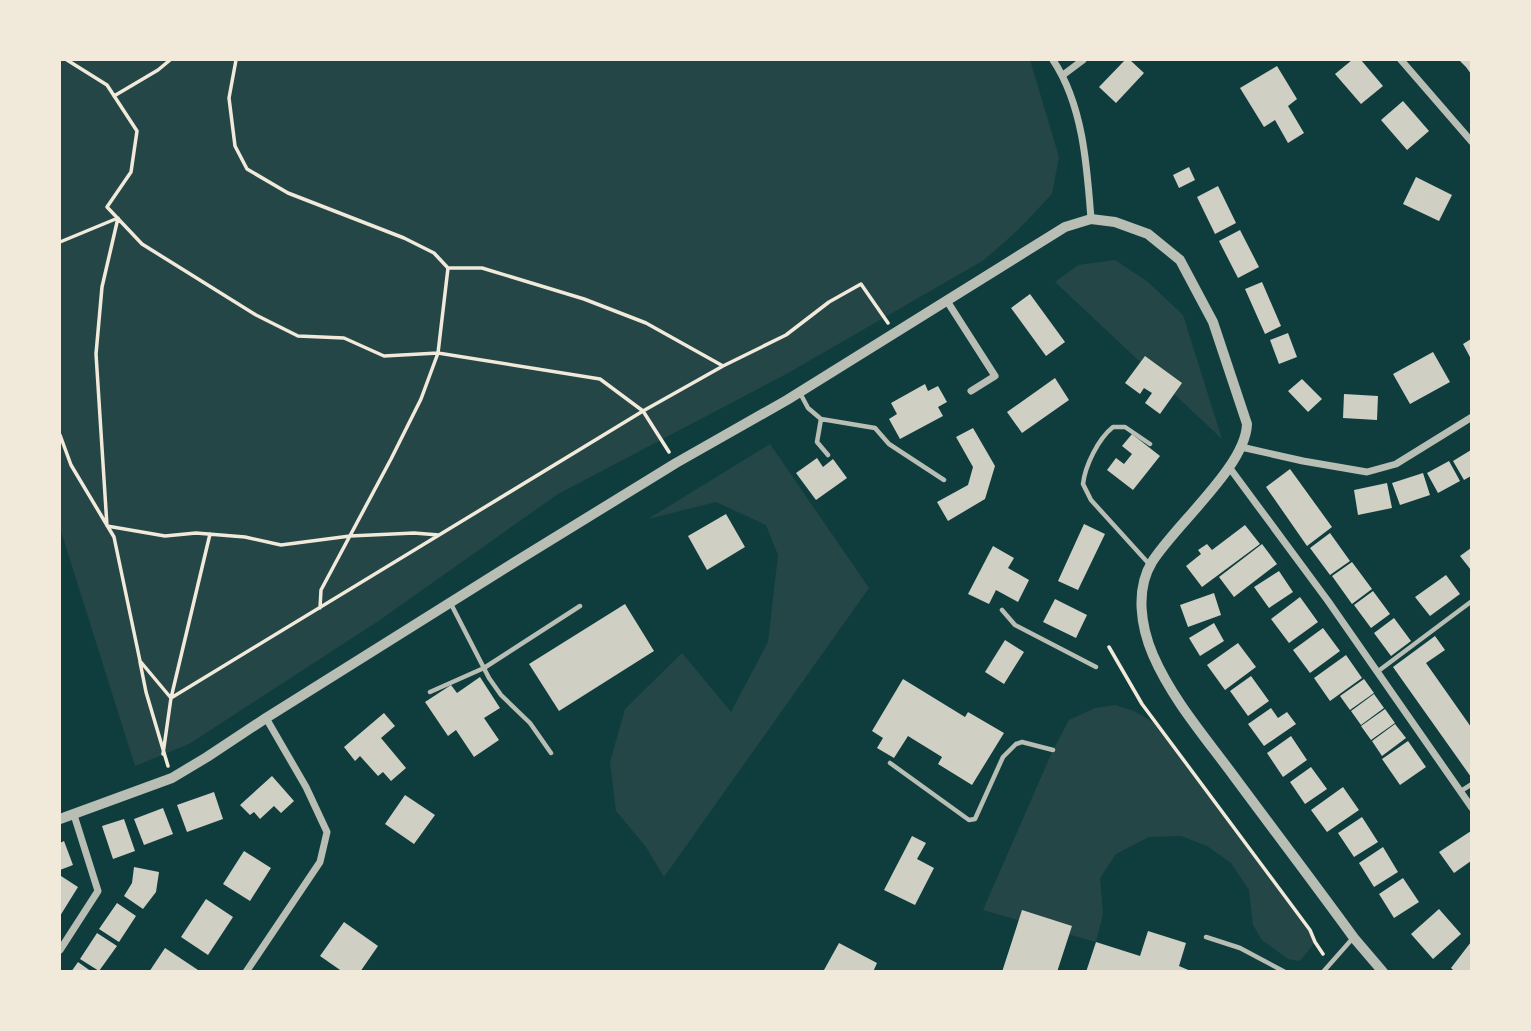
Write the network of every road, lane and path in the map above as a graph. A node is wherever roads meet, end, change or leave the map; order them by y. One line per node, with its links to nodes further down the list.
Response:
1 (66, 60): 8 (path)
2 (170, 60): 8 (path)
3 (236, 60): 13 (path)
4 (1053, 60): 7 (street)
5 (1083, 60): 7 (street)
6 (1401, 60): 9 (street)
7 (1063, 75): 11 (street)
8 (114, 96): 10 (path)
9 (1472, 142)
10 (118, 218): 12 (path); 16 (path); 30 (path)
11 (1091, 219): 14 (street); 25 (street)
12 (60, 242)
13 (448, 268): 16 (path); 17 (path)
14 (947, 301): 15 (street); 18 (street)
15 (895, 333): 17 (path); 19 (street)
16 (438, 353): 20 (path); 33 (path)
17 (723, 366): 20 (path)
18 (971, 391)
19 (800, 392): 22 (lane); 27 (street)
20 (643, 411): 27 (path); 32 (path)
21 (1472, 417): 25 (street)
22 (821, 419): 26 (lane); 29 (lane)
23 (60, 435): 30 (path)
24 (1150, 444): 34 (lane)
25 (1241, 447): 28 (street)
26 (828, 455)
27 (676, 463): 36 (street)
28 (1230, 467): 34 (street); 44 (street)
29 (944, 480)
30 (107, 526): 31 (path); 41 (path)
31 (210, 534): 33 (path); 46 (path)
32 (439, 535): 33 (path); 38 (path)
33 (350, 536): 38 (path)
34 (1150, 565): 59 (street)
35 (1472, 601): 44 (lane)
36 (450, 603): 43 (lane); 47 (street)
37 (580, 606): 43 (lane)
38 (320, 608): 46 (path)
39 (1002, 610): 42 (lane)
40 (1109, 647): 61 (path)
41 (140, 661): 46 (path); 50 (path)
42 (1096, 667)
43 (484, 668): 45 (lane); 49 (lane)
44 (1376, 673): 54 (street)
45 (430, 692)
46 (171, 698): 50 (path)
47 (266, 718): 52 (street); 62 (street)
48 (1053, 750): 51 (lane)
49 (551, 753)
50 (163, 754): 52 (path)
51 (890, 763)
52 (172, 778): 56 (street)
53 (1472, 784): 54 (lane)
54 (1460, 792): 55 (street)
55 (1472, 808)
56 (74, 815): 57 (street); 60 (street)
57 (60, 819)
58 (1206, 937): 63 (lane)
59 (1354, 937): 61 (lane); 65 (street)
60 (60, 950)
61 (1331, 964): 64 (lane)
62 (246, 971)
63 (1285, 971)
64 (1322, 971)
65 (1383, 971)

